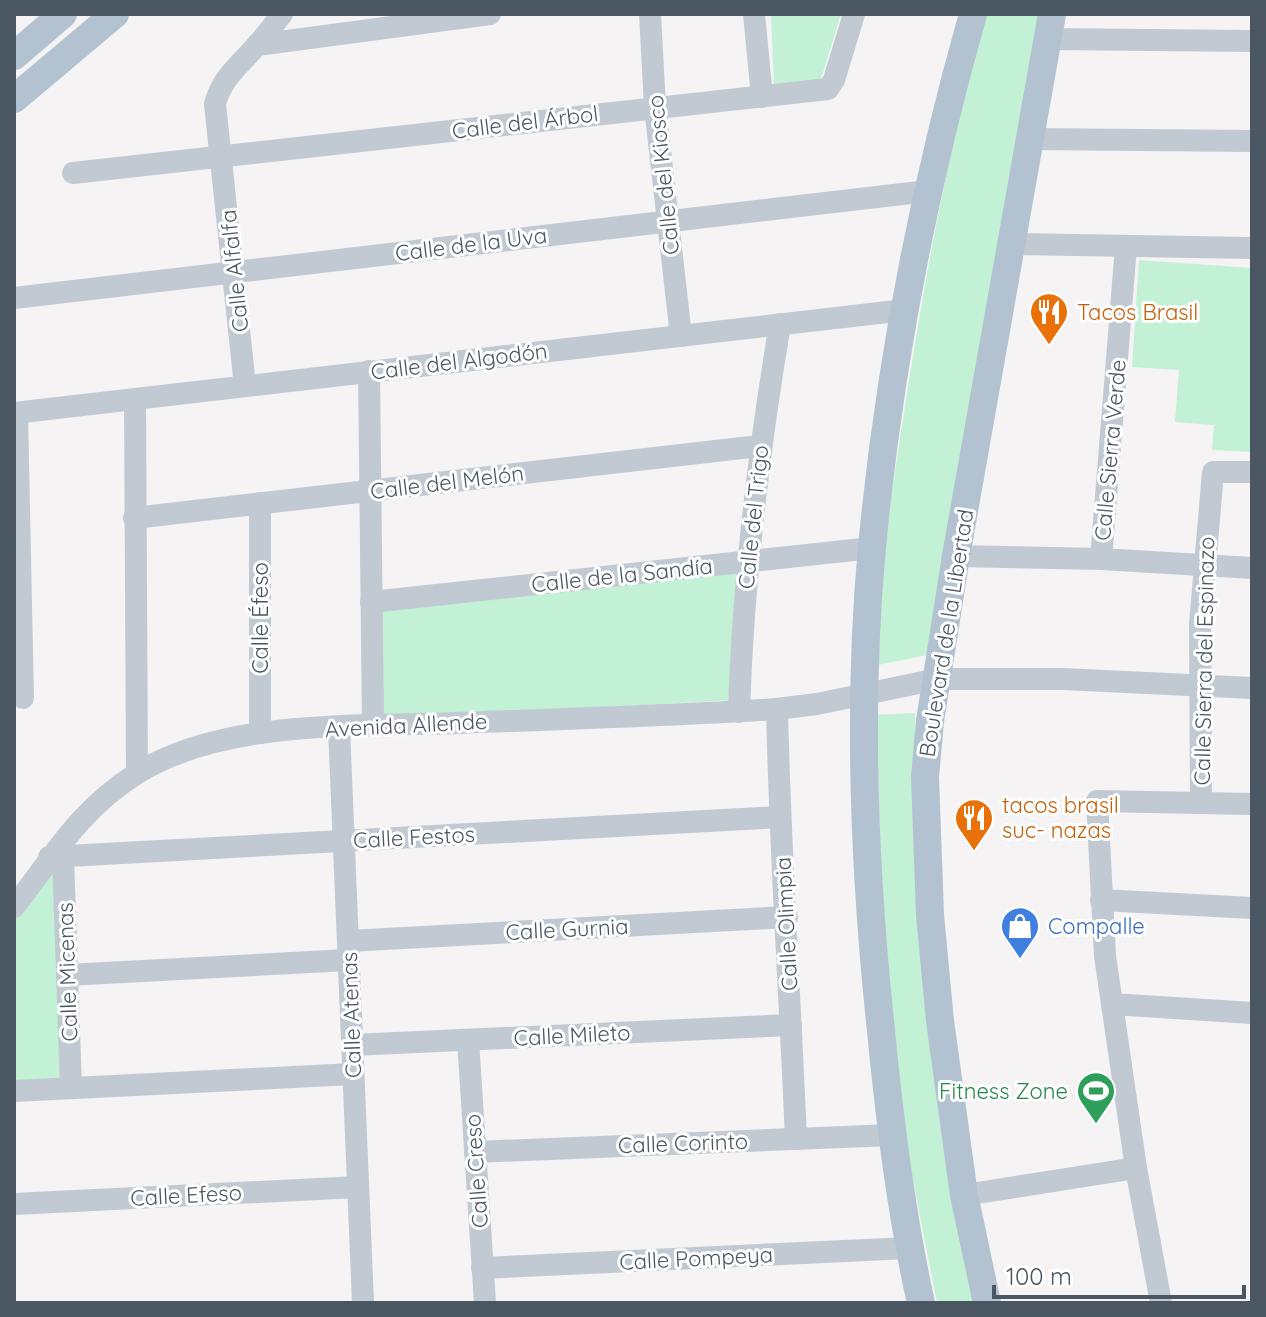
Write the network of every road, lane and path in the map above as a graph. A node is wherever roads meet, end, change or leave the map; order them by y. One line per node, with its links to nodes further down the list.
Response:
1 (63, 14): 12 (main road)
2 (115, 14): 13 (main road)
3 (282, 14): 11 (street, Calle Alfalfa)
4 (490, 14): 11 (street)
5 (650, 14): 15 (street, Calle del Kiosco)
6 (754, 14): 14 (street)
7 (854, 14): 14 (street, Calle del Árbol)
8 (973, 14): 20 (main road)
9 (1049, 26): 10 (street); 16 (main road, Boulevard de la Libertad)
10 (1252, 41)
11 (257, 45): 18 (street, Calle Alfalfa)
12 (14, 56)
13 (18, 89)
14 (762, 97): 15 (street, Calle del Árbol)
15 (655, 107): 18 (street, Calle del Árbol); 21 (street, Calle del Kiosco)
16 (1030, 139): 17 (street); 22 (main road, Boulevard de la Libertad)
17 (1252, 141)
18 (221, 157): 19 (street, Calle del Árbol); 25 (street, Calle Alfalfa)
19 (73, 173)
20 (928, 191): 21 (street, Calle de la Uva); 27 (main road)
21 (668, 221): 25 (street, Calle de la Uva); 29 (street, Calle del Kiosco)
22 (1011, 244): 23 (street); 40 (main road, Boulevard de la Libertad)
23 (1126, 246): 24 (street); 41 (street, Calle Sierra Verde)
24 (1252, 248)
25 (234, 272): 26 (street, Calle de la Uva); 31 (street, Calle Alfalfa)
26 (14, 298)
27 (905, 310): 28 (street, Calle del Algodón); 39 (main road)
28 (780, 324): 29 (street, Calle del Algodón); 34 (street, Calle del Trigo)
29 (681, 336): 30 (street, Calle del Algodón)
30 (369, 371): 31 (street, Calle del Algodón); 36 (street)
31 (245, 386): 32 (street, Calle del Algodón)
32 (135, 400): 33 (street, Calle del Algodón); 38 (street)
33 (16, 413): 50 (street)
34 (759, 446): 36 (street, Calle del Melón); 42 (street, Calle del Trigo)
35 (1252, 472): 43 (street, Calle Sierra del Espinazo)
36 (370, 491): 37 (street, Calle del Melón); 45 (street)
37 (260, 503): 38 (street, Calle del Melón); 55 (street, Calle Éfeso)
38 (134, 518): 56 (street)
39 (872, 548): 42 (street, Calle de la Sandía); 49 (main road)
40 (956, 556): 41 (street); 46 (main road, Boulevard de la Libertad)
41 (1101, 559): 43 (street)
42 (746, 562): 45 (street, Calle de la Sandía); 52 (street, Calle del Trigo)
43 (1204, 564): 44 (street); 47 (street, Calle Sierra del Espinazo)
44 (1252, 568)
45 (371, 602): 53 (street)
46 (938, 679): 47 (street, Avenida Allende); 49 (street, Avenida Allende); 81 (main road, Boulevard de la Libertad)
47 (1199, 684): 48 (street, Avenida Allende); 57 (street, Calle Sierra del Espinazo)
48 (1252, 688)
49 (865, 694): 51 (street, Avenida Allende); 76 (main road)
50 (23, 698)
51 (777, 709): 52 (street, Avenida Allende); 59 (street, Calle Olimpia)
52 (739, 712): 53 (street, Avenida Allende)
53 (373, 726): 54 (street, Avenida Allende)
54 (339, 728): 55 (street, Avenida Allende); 60 (street, Calle Atenas)
55 (260, 733): 56 (street, Avenida Allende)
56 (137, 773): 61 (street, Avenida Allende)
57 (1201, 802): 58 (street); 62 (street)
58 (1252, 804)
59 (780, 817): 60 (street, Calle Festos); 65 (street, Calle Olimpia)
60 (343, 841): 61 (street, Calle Festos); 66 (street, Calle Atenas)
61 (56, 857): 63 (street, Avenida Allende); 67 (street, Calle Micenas)
62 (1101, 900): 64 (street); 68 (street)
63 (14, 907)
64 (1252, 908)
65 (787, 917): 66 (street, Calle Gurnia); 70 (street, Calle Olimpia)
66 (348, 951): 67 (street, Calle Gurnia); 72 (street, Calle Atenas)
67 (67, 975): 74 (street, Calle Micenas)
68 (1112, 1004): 69 (street); 79 (street)
69 (1252, 1013)
70 (791, 1025): 71 (street, Calle Mileto); 77 (street, Calle Olimpia)
71 (468, 1040): 72 (street, Calle Mileto); 78 (street, Calle Creso)
72 (352, 1045): 73 (street, Calle Atenas)
73 (353, 1074): 74 (street); 80 (street, Calle Atenas)
74 (71, 1088): 75 (street)
75 (14, 1091)
76 (892, 1135): 77 (street, Calle Corinto); 83 (main road)
77 (796, 1139): 78 (street, Calle Corinto)
78 (475, 1152): 84 (street, Calle Creso)
79 (1136, 1168): 81 (street); 89 (street)
80 (358, 1187): 82 (street, Calle Efeso); 85 (street, Calle Atenas)
81 (964, 1195): 88 (main road, Boulevard de la Libertad)
82 (14, 1204)
83 (909, 1248): 84 (street, Calle Pompeya); 87 (main road)
84 (482, 1268): 86 (street, Calle Creso)
85 (362, 1303)
86 (485, 1303)
87 (921, 1303)
88 (987, 1303)
89 (1161, 1303)

